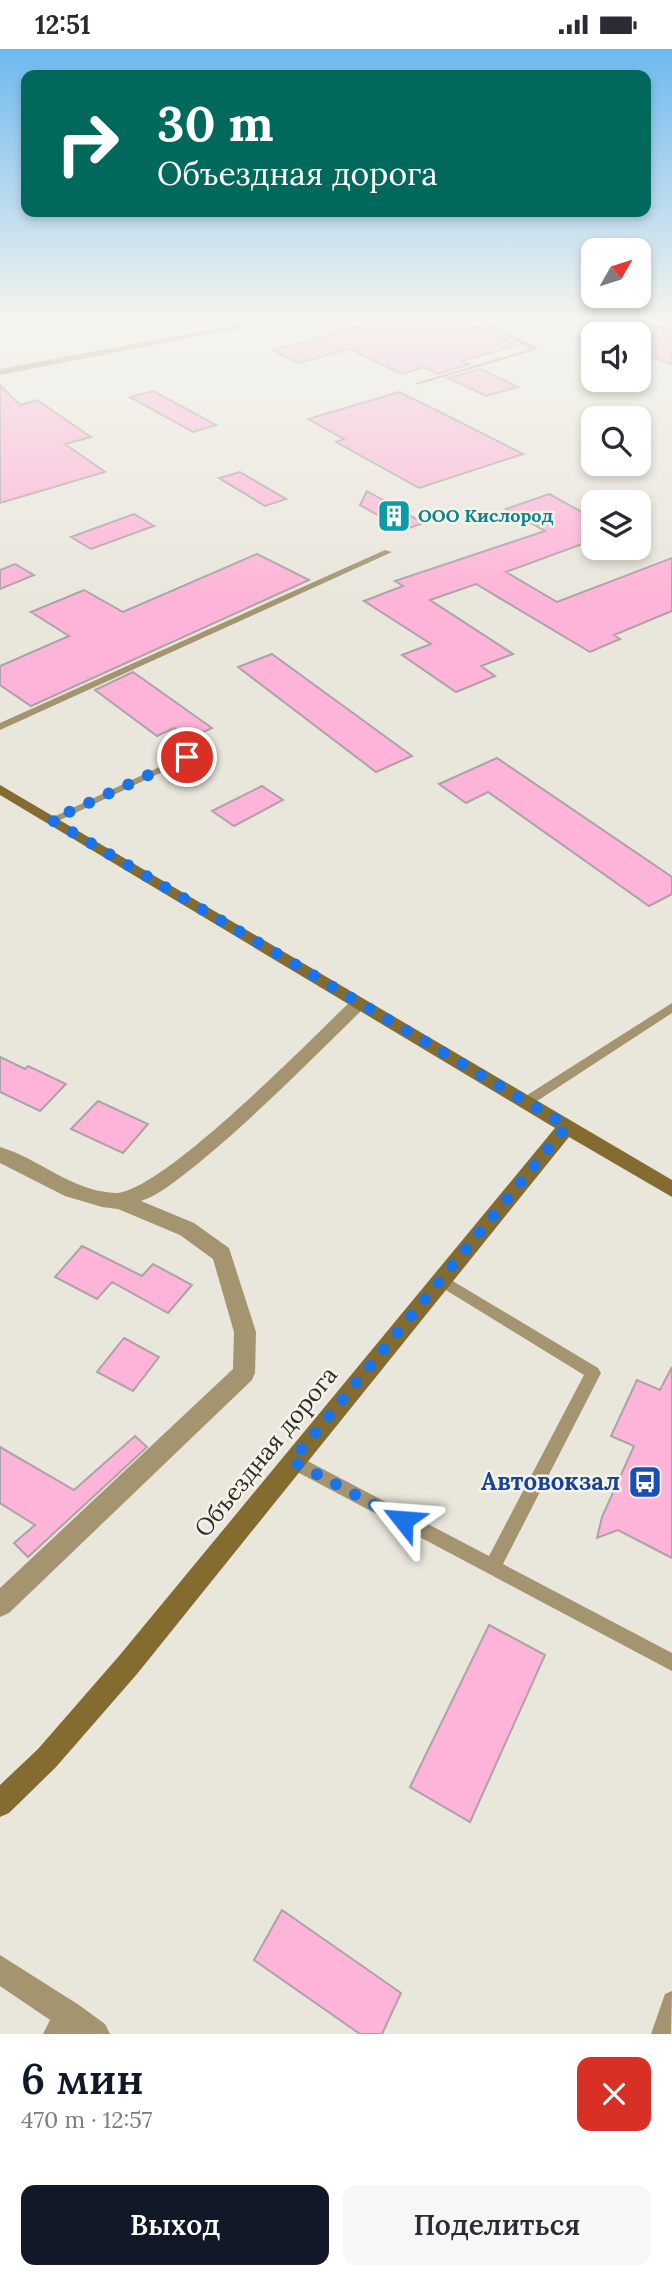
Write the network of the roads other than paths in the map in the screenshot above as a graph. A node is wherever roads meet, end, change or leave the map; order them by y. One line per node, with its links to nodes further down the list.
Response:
1 (388, 552): 2 (lane)
2 (0, 727)
3 (187, 757): 5 (lane)
4 (0, 789): 5 (main road)
5 (52, 820): 6 (main road)
6 (359, 1003): 8 (main road); 12 (street)
7 (672, 1007): 8 (lane)
8 (526, 1102): 9 (main road)
9 (567, 1126): 11 (main road); 13 (main road, Объездная дорога)
10 (0, 1154): 12 (street)
11 (672, 1189)
12 (120, 1201): 16 (street)
13 (441, 1280): 14 (main road, Объездная дорога); 15 (lane)
14 (292, 1461): 15 (lane); 18 (main road, Объездная дорога)
15 (492, 1567): 17 (lane)
16 (0, 1605)
17 (672, 1662)
18 (0, 1804)
19 (0, 1969): 21 (street)
20 (672, 2001): 23 (lane)
21 (64, 2025): 22 (street)
22 (95, 2034)
23 (661, 2034)

